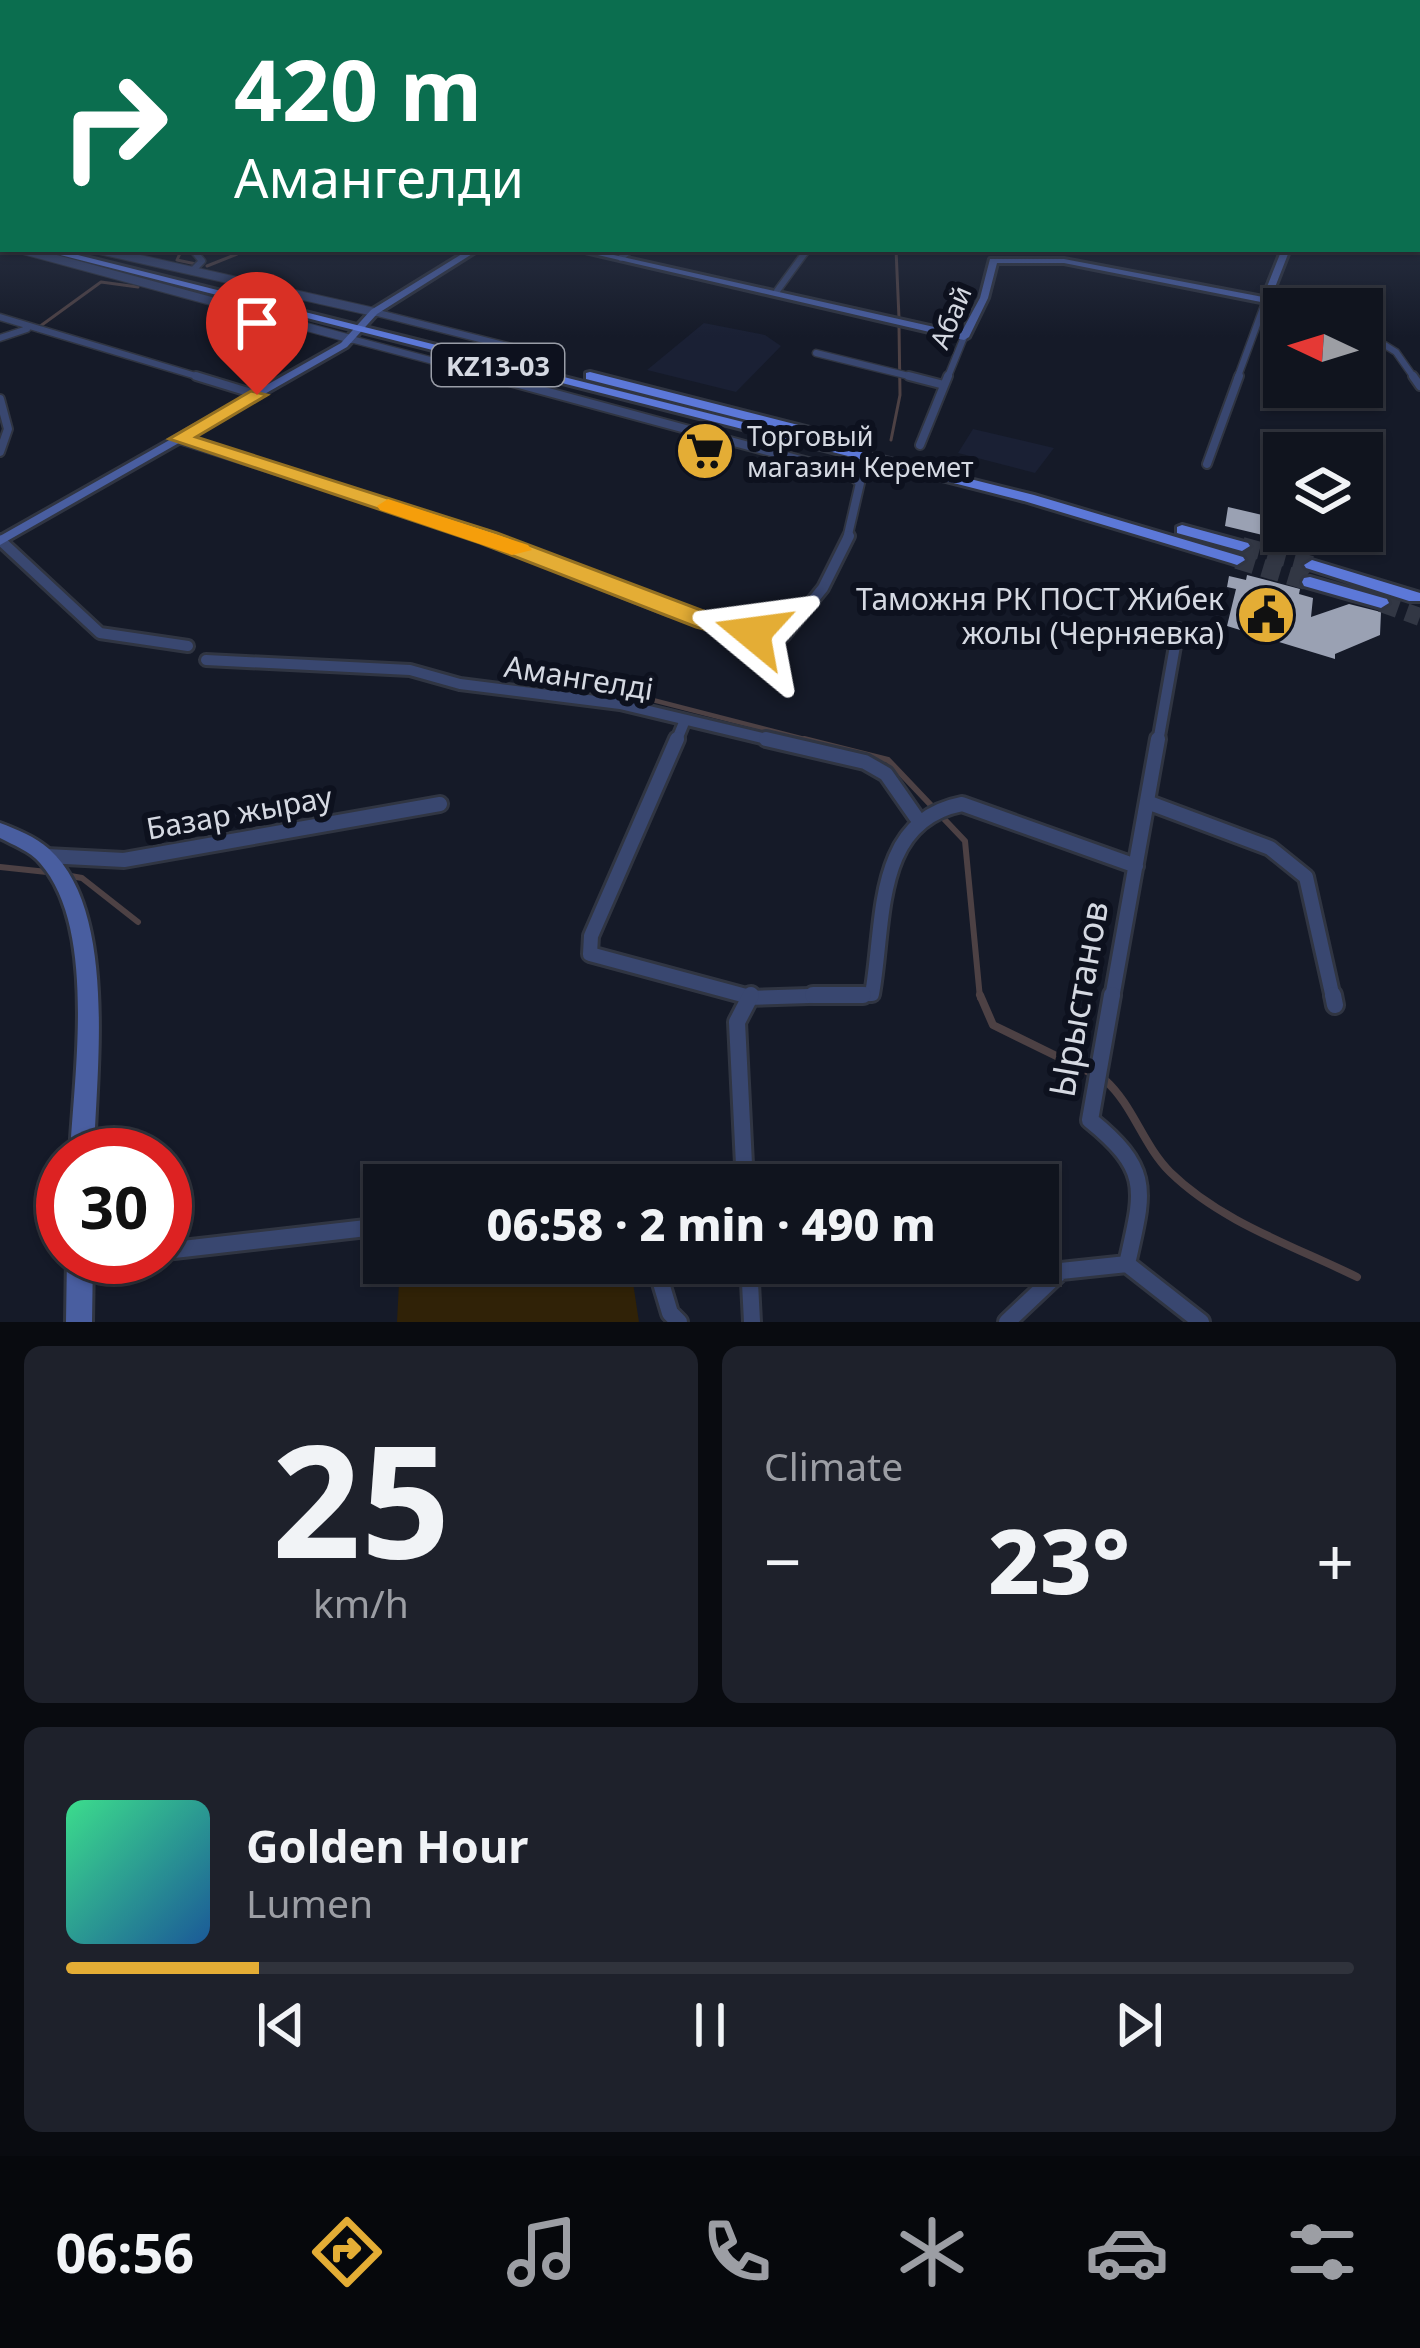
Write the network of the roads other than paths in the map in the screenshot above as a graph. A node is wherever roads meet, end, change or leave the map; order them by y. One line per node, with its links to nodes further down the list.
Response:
1 (33, 252): 19 (street)
2 (55, 252): 19 (highway, KZ13-03)
3 (84, 252): 19 (highway, KZ13-03)
4 (108, 252): 13 (street)
5 (195, 252): 13 (street)
6 (472, 252): 19 (main road)
7 (592, 252): 12 (main road)
8 (628, 252): 12 (street)
9 (806, 252): 15 (street)
10 (1285, 252): 14 (main road)
11 (1058, 255): 16 (main road, Абай); 21 (main road, Абай)
12 (621, 258): 15 (main road)
13 (192, 271): 19 (street)
14 (1271, 288)
15 (777, 291): 21 (main road)
16 (1263, 302)
17 (1263, 308): 33 (street)
18 (0, 317): 20 (street)
19 (364, 326): 24 (street); 28 (main road); 30 (street); 35 (highway, KZ13-03)
20 (27, 329): 22 (street); 28 (street)
21 (964, 337): 26 (street, Абай)
22 (0, 338)
23 (1383, 344): 27 (street)
24 (527, 351)
25 (816, 353): 26 (street)
26 (944, 385): 31 (street, Абай)
27 (1420, 386)
28 (257, 395): 30 (main road)
29 (0, 399): 32 (street)
30 (179, 439): 34 (main road)
31 (920, 445)
32 (0, 452)
33 (1207, 464)
34 (0, 540): 39 (street)
35 (1240, 553)
36 (1415, 597): 37 (highway)
37 (1381, 604)
38 (1178, 629): 42 (street, Ырыстанов)
39 (188, 646)
40 (206, 660): 41 (street, Амангелді)
41 (686, 720): 44 (street, Амангелді); 48 (street)
42 (1147, 802): 47 (street, Ырыстанов); 49 (street)
43 (440, 804): 46 (street, Базар жырау)
44 (916, 817): 47 (street, Ырыстанов); 48 (street)
45 (0, 830): 46 (main road)
46 (46, 856): 50 (main road)
47 (1136, 866): 54 (street, Ырыстанов)
48 (746, 996): 51 (street)
49 (1334, 1005)
50 (83, 1128)
51 (744, 1164)
52 (363, 1228): 53 (street)
53 (192, 1248)
54 (1127, 1264): 61 (street); 62 (street)
55 (80, 1284): 58 (main road)
56 (662, 1284): 59 (street)
57 (750, 1284): 60 (street)
58 (79, 1322)
59 (679, 1322)
60 (752, 1322)
61 (1007, 1322)
62 (1201, 1322)

